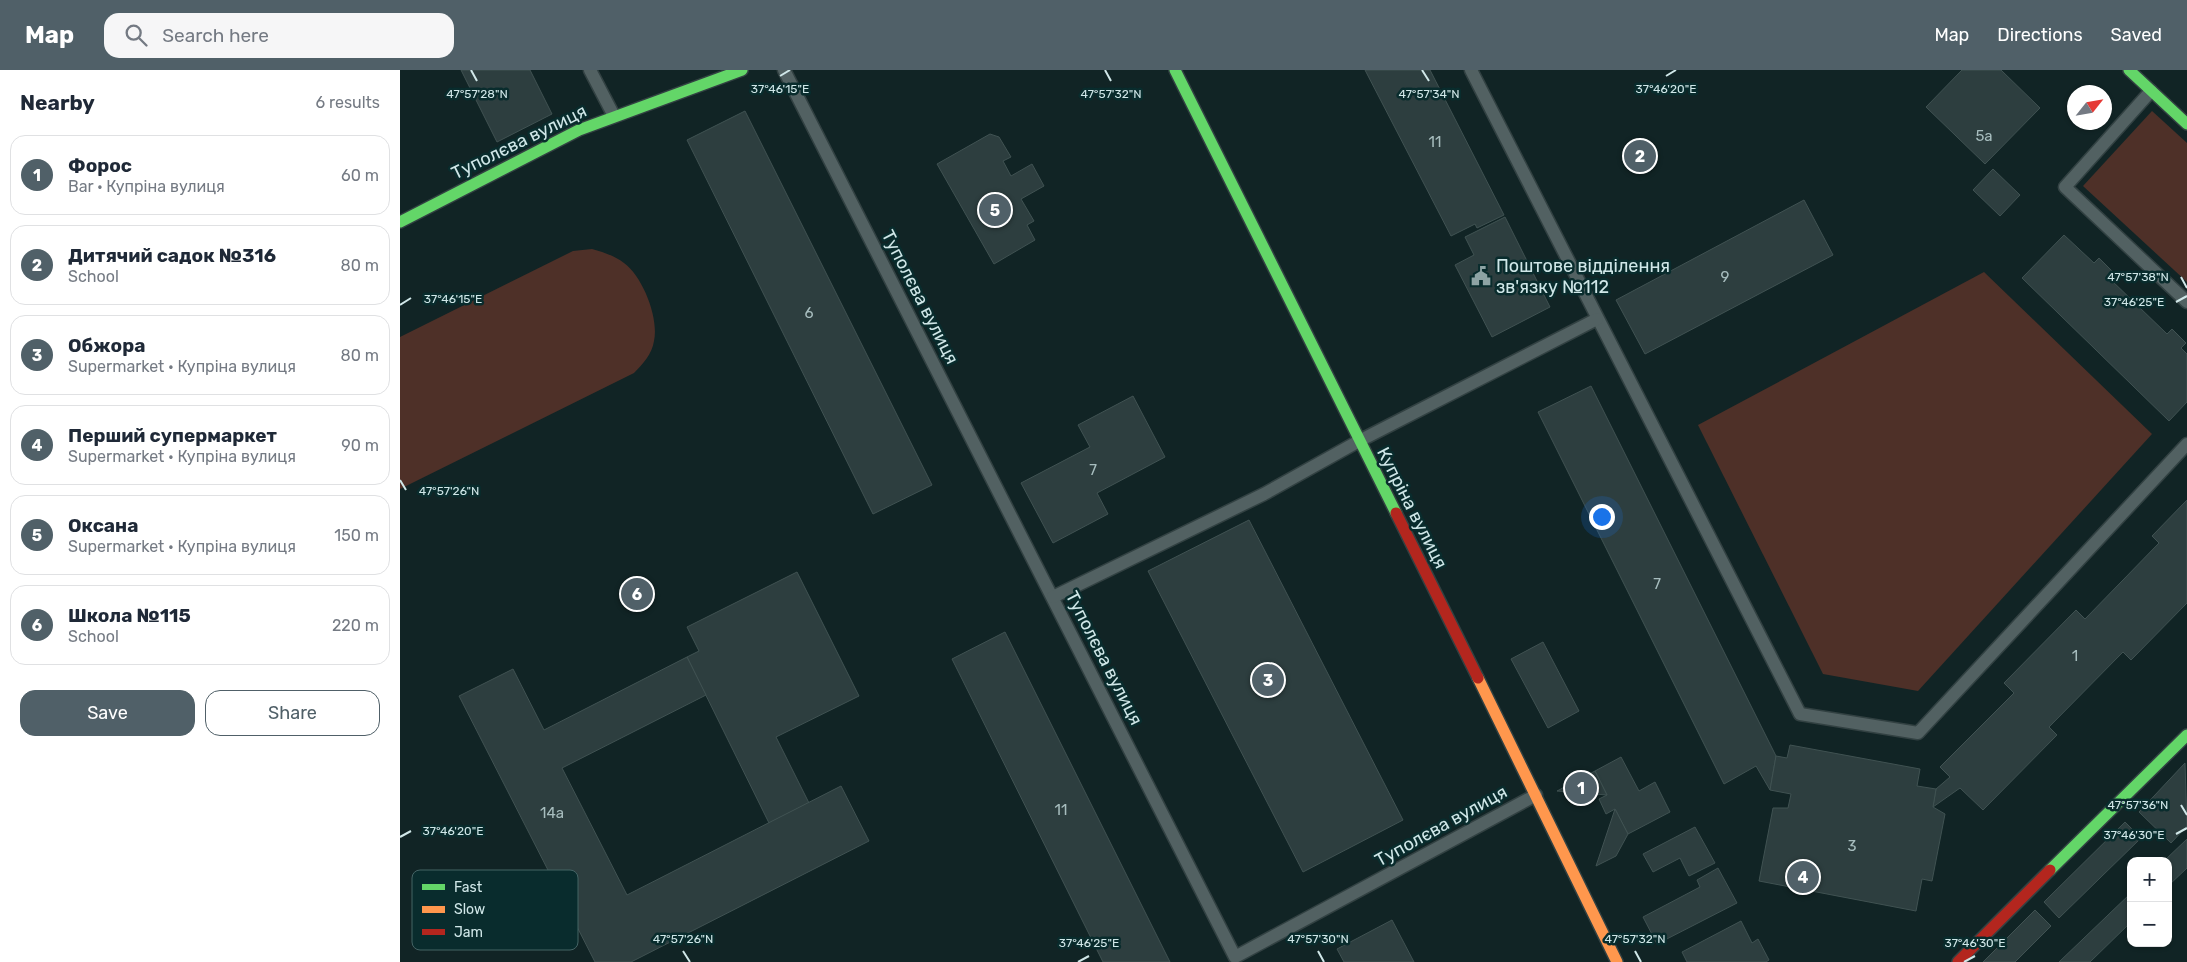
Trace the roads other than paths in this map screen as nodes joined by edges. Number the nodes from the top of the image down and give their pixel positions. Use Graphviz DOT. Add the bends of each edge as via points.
graph roads {
  1 [pos="590,70"];
  2 [pos="742,70"];
  3 [pos="784,70"];
  4 [pos="1175,70"];
  5 [pos="1471,70"];
  6 [pos="2128,70"];
  7 [pos="2151,91"];
  8 [pos="614,116"];
  9 [pos="2187,124"];
  10 [pos="400,222"];
  11 [pos="2187,302"];
  12 [pos="1598,319"];
  13 [pos="1359,441"];
  14 [pos="2187,444"];
  15 [pos="1053,597"];
  16 [pos="2187,735"];
  17 [pos="1536,794"];
  18 [pos="1236,960"];
  19 [pos="1617,962"];
  20 [pos="1958,962"];
  1 -- 8 [label="lane"];
  2 -- 8 [label="main road, Туполєва вулиця"];
  3 -- 15 [label="lane, Туполєва вулиця"];
  4 -- 13 [label="main road, Купріна вулиця"];
  5 -- 12 [label="lane"];
  6 -- 7 [label="main road"];
  7 -- 9 [label="main road"];
  7 -- 11 [label="lane" via="2065,187"];
  8 -- 10 [label="main road, Туполєва вулиця" via="579,130"];
  12 -- 13 [label="lane"];
  12 -- 14 [label="lane" via="1800,714 1918,734"];
  13 -- 15 [label="lane" via="1264,494"];
  13 -- 17 [label="main road, Купріна вулиця"];
  15 -- 18 [label="lane, Туполєва вулиця"];
  16 -- 20 [label="main road"];
  17 -- 18 [label="lane, Туполєва вулиця"];
  17 -- 19 [label="main road, Купріна вулиця"];
}
